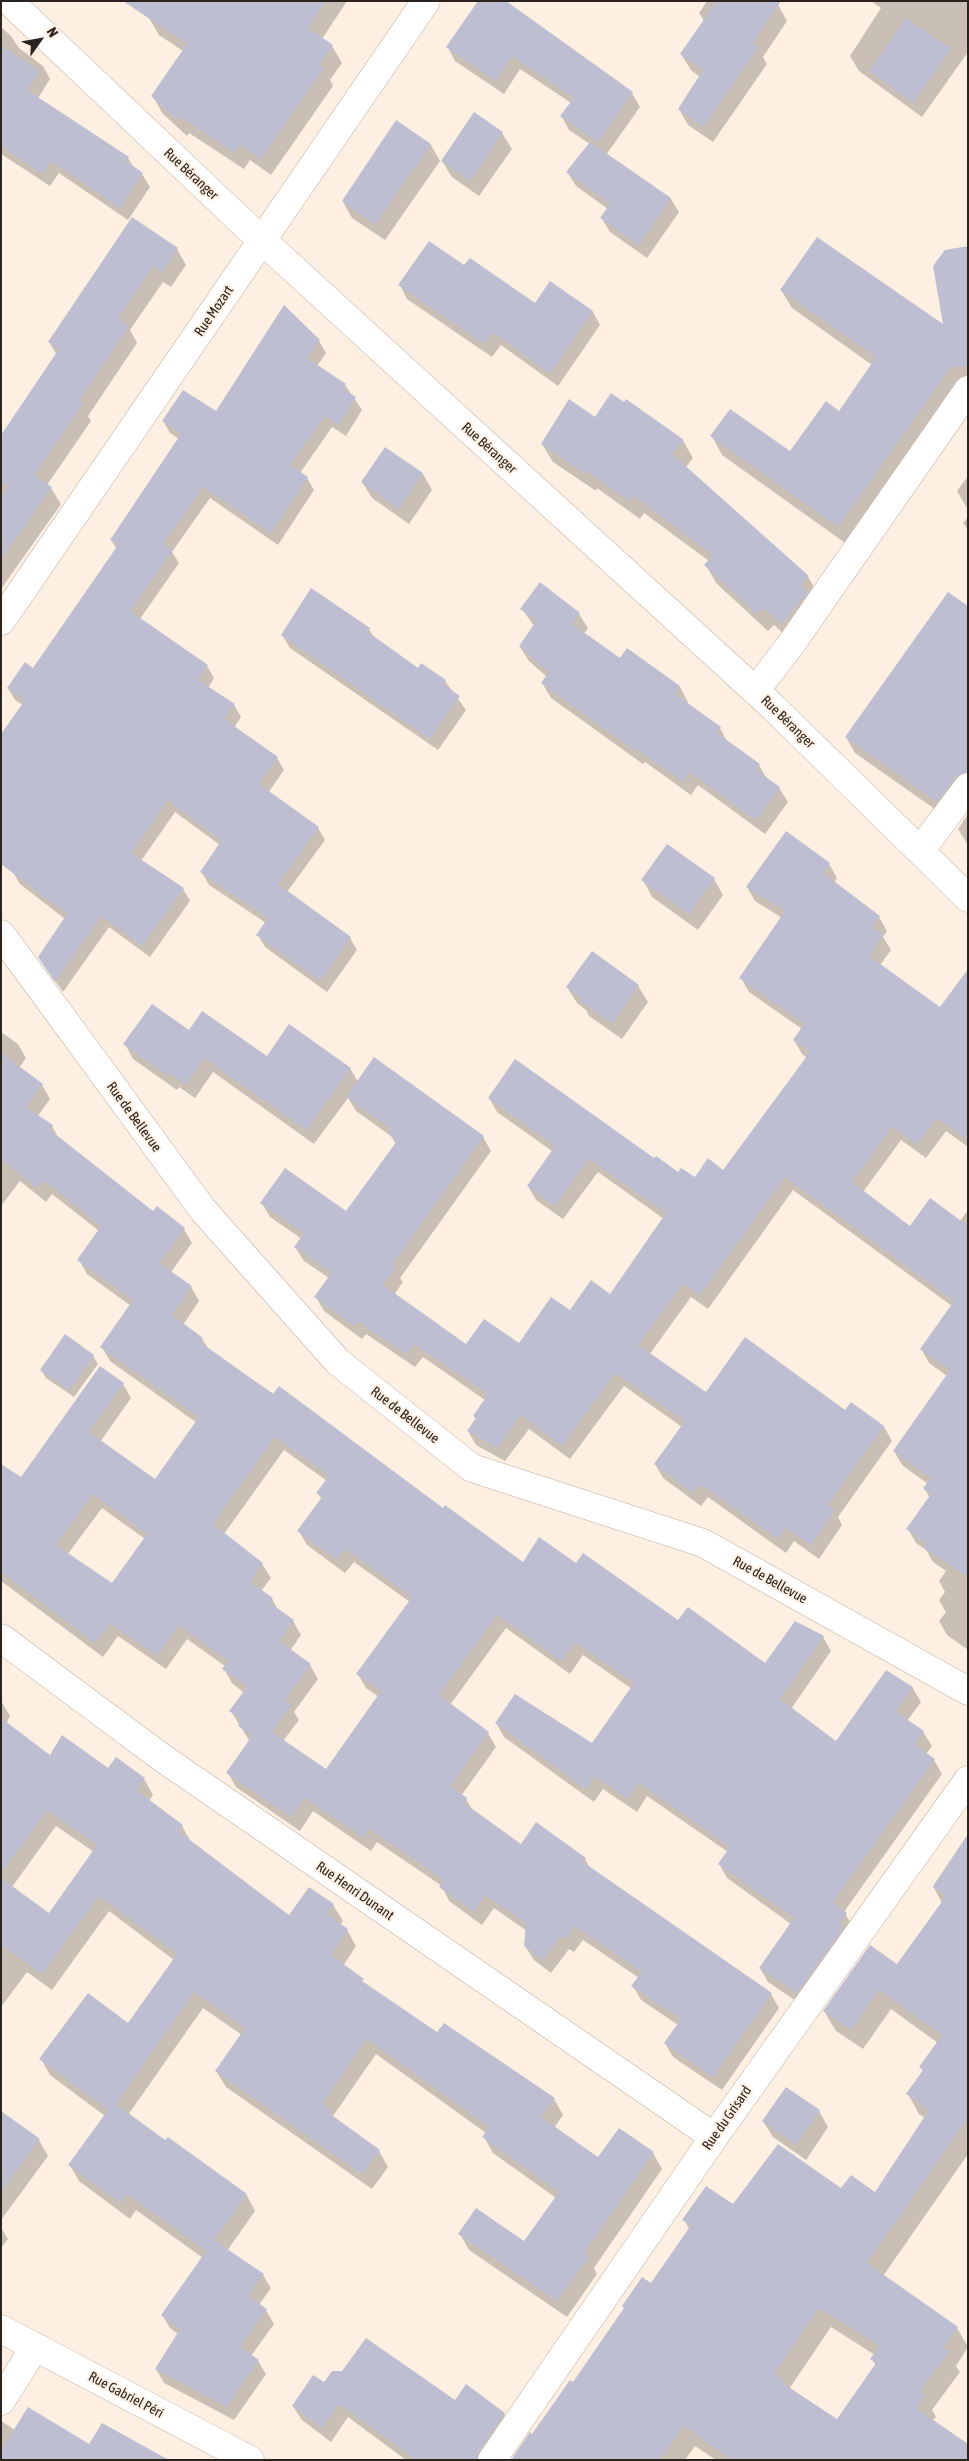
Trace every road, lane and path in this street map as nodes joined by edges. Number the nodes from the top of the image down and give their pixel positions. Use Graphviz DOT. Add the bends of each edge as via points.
graph roads {
  1 [pos="8,1"];
  2 [pos="426,1"];
  3 [pos="262,240"];
  4 [pos="968,390"];
  5 [pos="1,621"];
  6 [pos="755,691"];
  7 [pos="968,787"];
  8 [pos="920,852"];
  9 [pos="968,898"];
  10 [pos="1,934"];
  11 [pos="1,1638"];
  12 [pos="968,1691"];
  13 [pos="968,1780"];
  14 [pos="714,2137"];
  15 [pos="1,2329"];
  16 [pos="35,2347"];
  17 [pos="1,2401"];
  18 [pos="250,2460"];
  19 [pos="492,2460"];
  1 -- 3 [label="street, Rue Béranger"];
  2 -- 3 [label="street, Rue Mozart"];
  3 -- 5 [label="street, Rue Mozart"];
  3 -- 6 [label="street, Rue Béranger"];
  4 -- 6 [label="street"];
  6 -- 8 [label="street, Rue Béranger"];
  7 -- 8 [label="street"];
  8 -- 9 [label="street, Rue Béranger"];
  10 -- 12 [label="street, Rue de Bellevue" via="202,1210 338,1362 472,1468 703,1543"];
  11 -- 14 [label="street, Rue Henri Dunant" via="161,1756"];
  13 -- 14 [label="street, Rue du Grisard"];
  14 -- 19 [label="street, Rue du Grisard"];
  15 -- 16 [label="street, Rue Gabriel Péri"];
  16 -- 17 [label="street"];
  16 -- 18 [label="street, Rue Gabriel Péri"];
}
